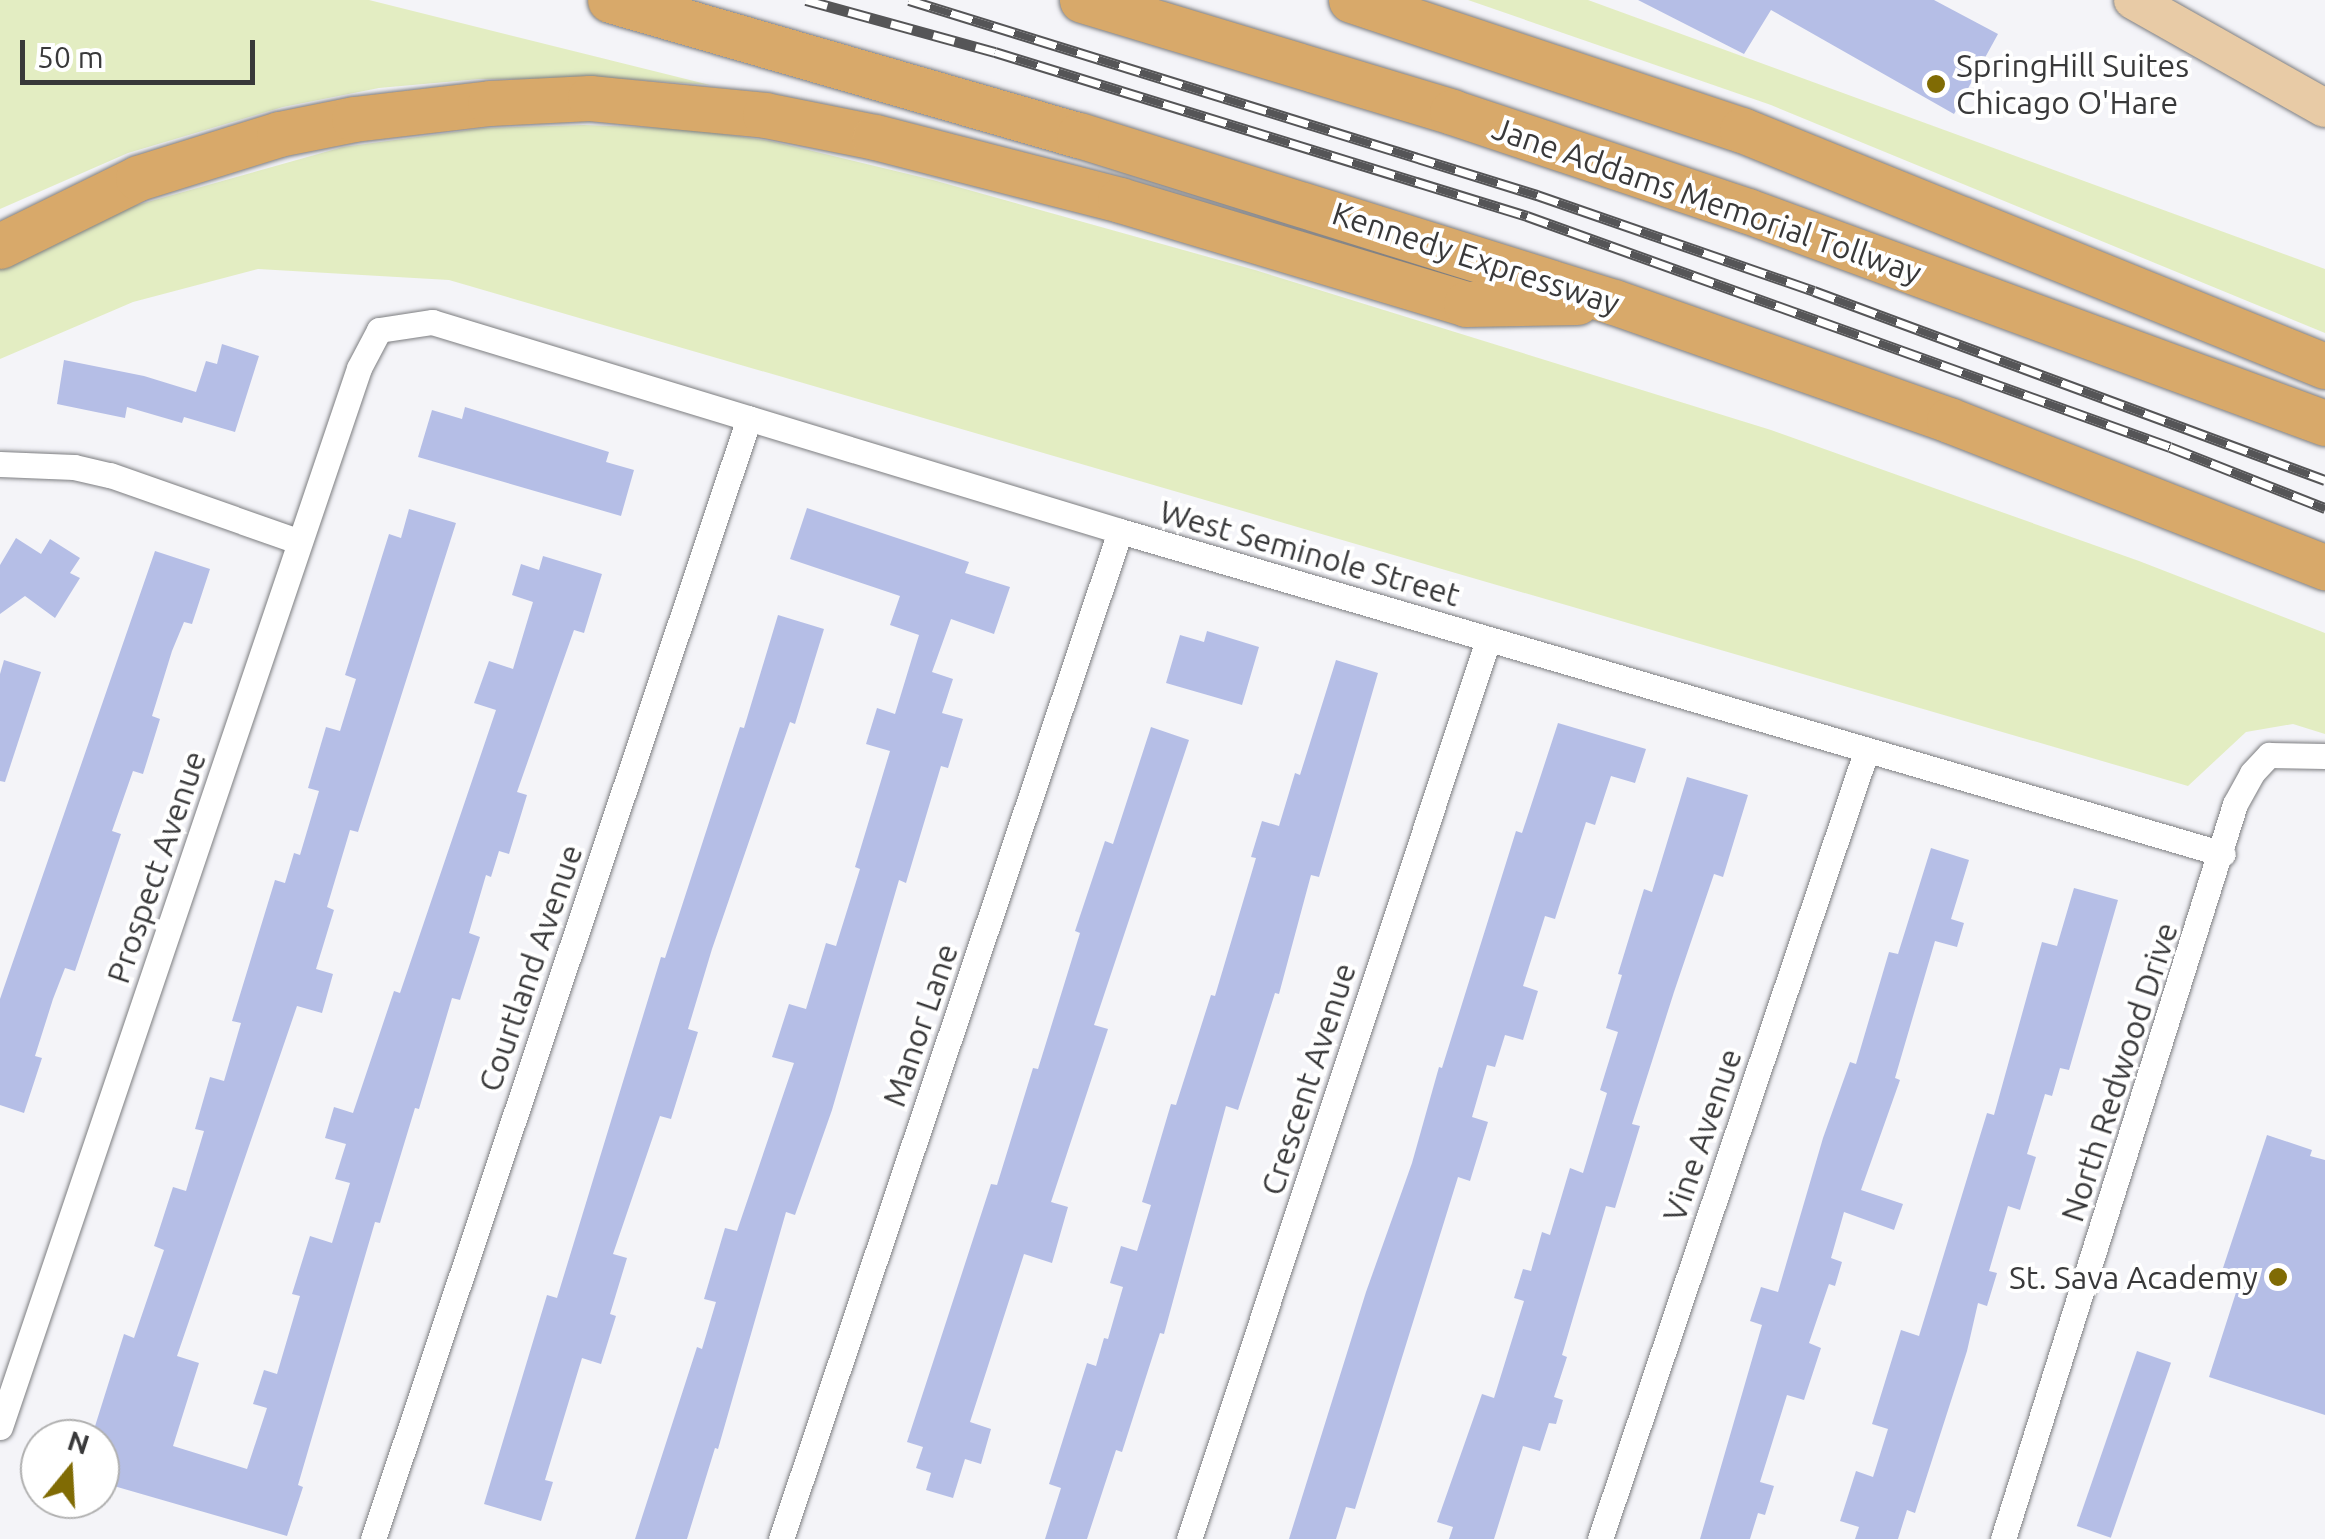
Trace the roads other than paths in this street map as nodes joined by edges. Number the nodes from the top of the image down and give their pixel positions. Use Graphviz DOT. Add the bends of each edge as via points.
graph roads {
  1 [pos="610,0"];
  2 [pos="1082,0"];
  3 [pos="1351,0"];
  4 [pos="2133,0"];
  5 [pos="2325,108"];
  6 [pos="0,246"];
  7 [pos="1614,302"];
  8 [pos="379,330"];
  9 [pos="2325,366"];
  10 [pos="749,418"];
  11 [pos="2325,423"];
  12 [pos="5,464"];
  13 [pos="1120,532"];
  14 [pos="300,542"];
  15 [pos="2325,567"];
  16 [pos="1488,640"];
  17 [pos="1866,752"];
  18 [pos="2325,756"];
  19 [pos="2223,854"];
  20 [pos="0,1427"];
  21 [pos="373,1539"];
  22 [pos="781,1539"];
  23 [pos="1189,1539"];
  24 [pos="1600,1539"];
  25 [pos="2003,1539"];
  1 -- 7 [label="highway, Kennedy Expressway" via="1079,134"];
  2 -- 11 [label="highway, Jane Addams Memorial Tollway" via="1748,211"];
  3 -- 9 [label="highway" via="1742,130"];
  4 -- 5 [label="main road"];
  6 -- 7 [label="highway" via="138,178 279,134 490,103 590,98 765,115 875,137 1120,200 1466,304"];
  7 -- 15 [label="highway, Kennedy Expressway" via="1948,420"];
  8 -- 10 [label="street, West Seminole Street" via="432,322"];
  8 -- 14 [label="street, Prospect Avenue" via="359,368"];
  10 -- 13 [label="street, West Seminole Street"];
  10 -- 21 [label="street, Courtland Avenue"];
  12 -- 14 [label="street" via="110,475"];
  13 -- 16 [label="street, West Seminole Street"];
  13 -- 22 [label="street, Manor Lane"];
  14 -- 20 [label="street, Prospect Avenue"];
  16 -- 17 [label="street, West Seminole Street"];
  16 -- 23 [label="street, Crescent Avenue"];
  17 -- 19 [label="street, West Seminole Street"];
  17 -- 24 [label="street, Vine Avenue"];
  18 -- 19 [label="street, North Redwood Drive" via="2269,754 2235,804"];
  19 -- 25 [label="street, North Redwood Drive"];
}
